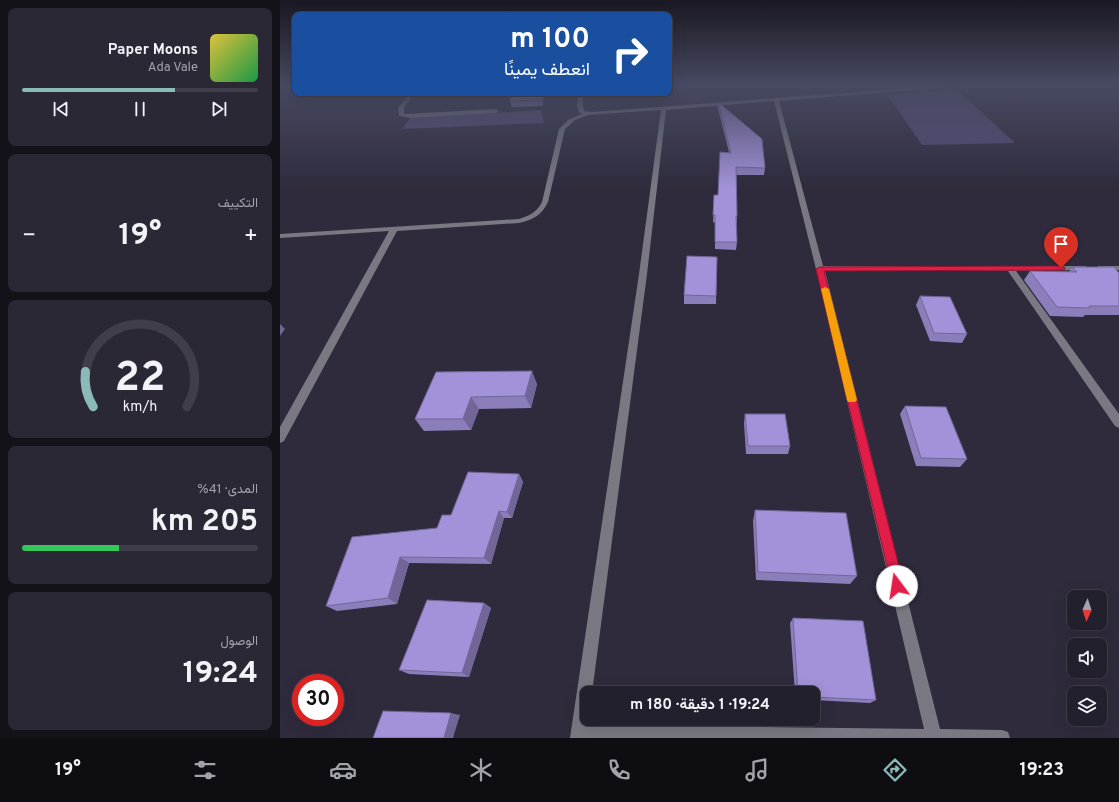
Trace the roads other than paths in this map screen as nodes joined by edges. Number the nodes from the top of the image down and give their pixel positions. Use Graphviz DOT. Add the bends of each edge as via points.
graph roads {
  1 [pos="571,119"];
  2 [pos="663,119"];
  3 [pos="781,119"];
  4 [pos="394,229"];
  5 [pos="280,236"];
  6 [pos="1119,268"];
  7 [pos="820,269"];
  8 [pos="1012,269"];
  9 [pos="1119,423"];
  10 [pos="280,438"];
  11 [pos="579,735"];
  12 [pos="934,737"];
  13 [pos="1002,738"];
  1 -- 4 [label="street" via="562,129 545,202 537,214 519,221"];
  2 -- 11 [label="street"];
  3 -- 7 [label="street"];
  4 -- 5 [label="street"];
  4 -- 10 [label="street"];
  6 -- 8 [label="street"];
  7 -- 8 [label="street"];
  7 -- 12 [label="street"];
  8 -- 9 [label="street"];
  11 -- 12 [label="street"];
  12 -- 13 [label="street"];
}
